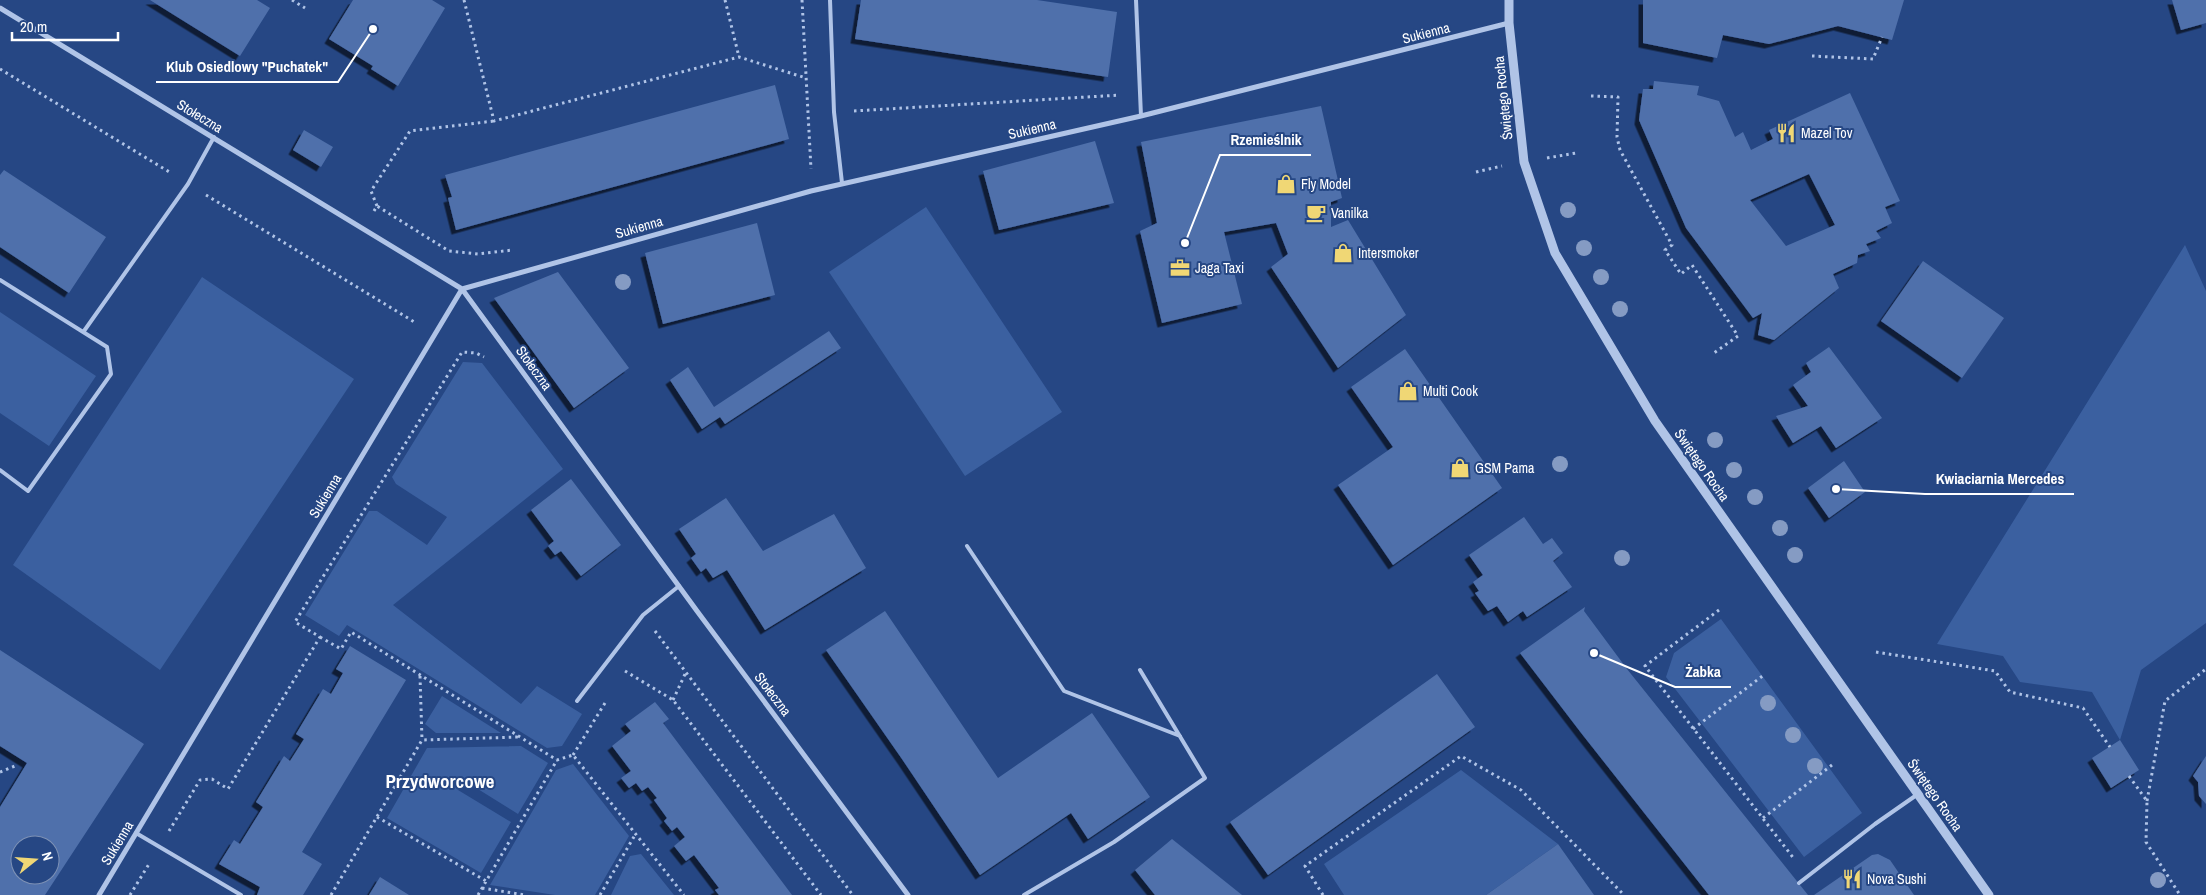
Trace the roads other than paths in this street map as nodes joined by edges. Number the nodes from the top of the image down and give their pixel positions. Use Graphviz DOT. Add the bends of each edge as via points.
graph roads {
  1 [pos="830,0"];
  2 [pos="1136,0"];
  3 [pos="1509,0"];
  4 [pos="0,8"];
  5 [pos="1509,24"];
  6 [pos="1141,116"];
  7 [pos="214,137"];
  8 [pos="842,183"];
  9 [pos="0,280"];
  10 [pos="462,289"];
  11 [pos="84,332"];
  12 [pos="0,470"];
  13 [pos="967,546"];
  14 [pos="679,586"];
  15 [pos="1140,670"];
  16 [pos="577,701"];
  17 [pos="1180,736"];
  18 [pos="1918,794"];
  19 [pos="136,834"];
  20 [pos="1799,883"];
  21 [pos="99,895"];
  22 [pos="240,895"];
  23 [pos="908,895"];
  24 [pos="1024,895"];
  25 [pos="1989,895"];
  1 -- 8 [label="lane" via="834,112"];
  2 -- 6 [label="lane"];
  3 -- 5 [label="street, Świętego Rocha"];
  4 -- 7 [label="street, Stołeczna"];
  5 -- 6 [label="street, Sukienna"];
  5 -- 18 [label="street, Świętego Rocha" via="1524,162 1554,253 1647,408"];
  6 -- 8 [label="street, Sukienna"];
  7 -- 10 [label="street, Stołeczna"];
  7 -- 11 [label="lane" via="188,184"];
  8 -- 10 [label="street, Sukienna"];
  9 -- 11 [label="lane"];
  10 -- 14 [label="street, Stołeczna"];
  10 -- 19 [label="street, Sukienna"];
  11 -- 12 [label="lane" via="107,347 111,374 28,491"];
  13 -- 17 [label="lane" via="1064,691"];
  14 -- 16 [label="lane" via="643,615"];
  14 -- 23 [label="street, Stołeczna"];
  15 -- 17 [label="lane"];
  17 -- 24 [label="lane" via="1205,778 1114,842"];
  18 -- 20 [label="lane"];
  18 -- 25 [label="street, Świętego Rocha"];
  19 -- 21 [label="street, Sukienna"];
  19 -- 22 [label="lane"];
}
